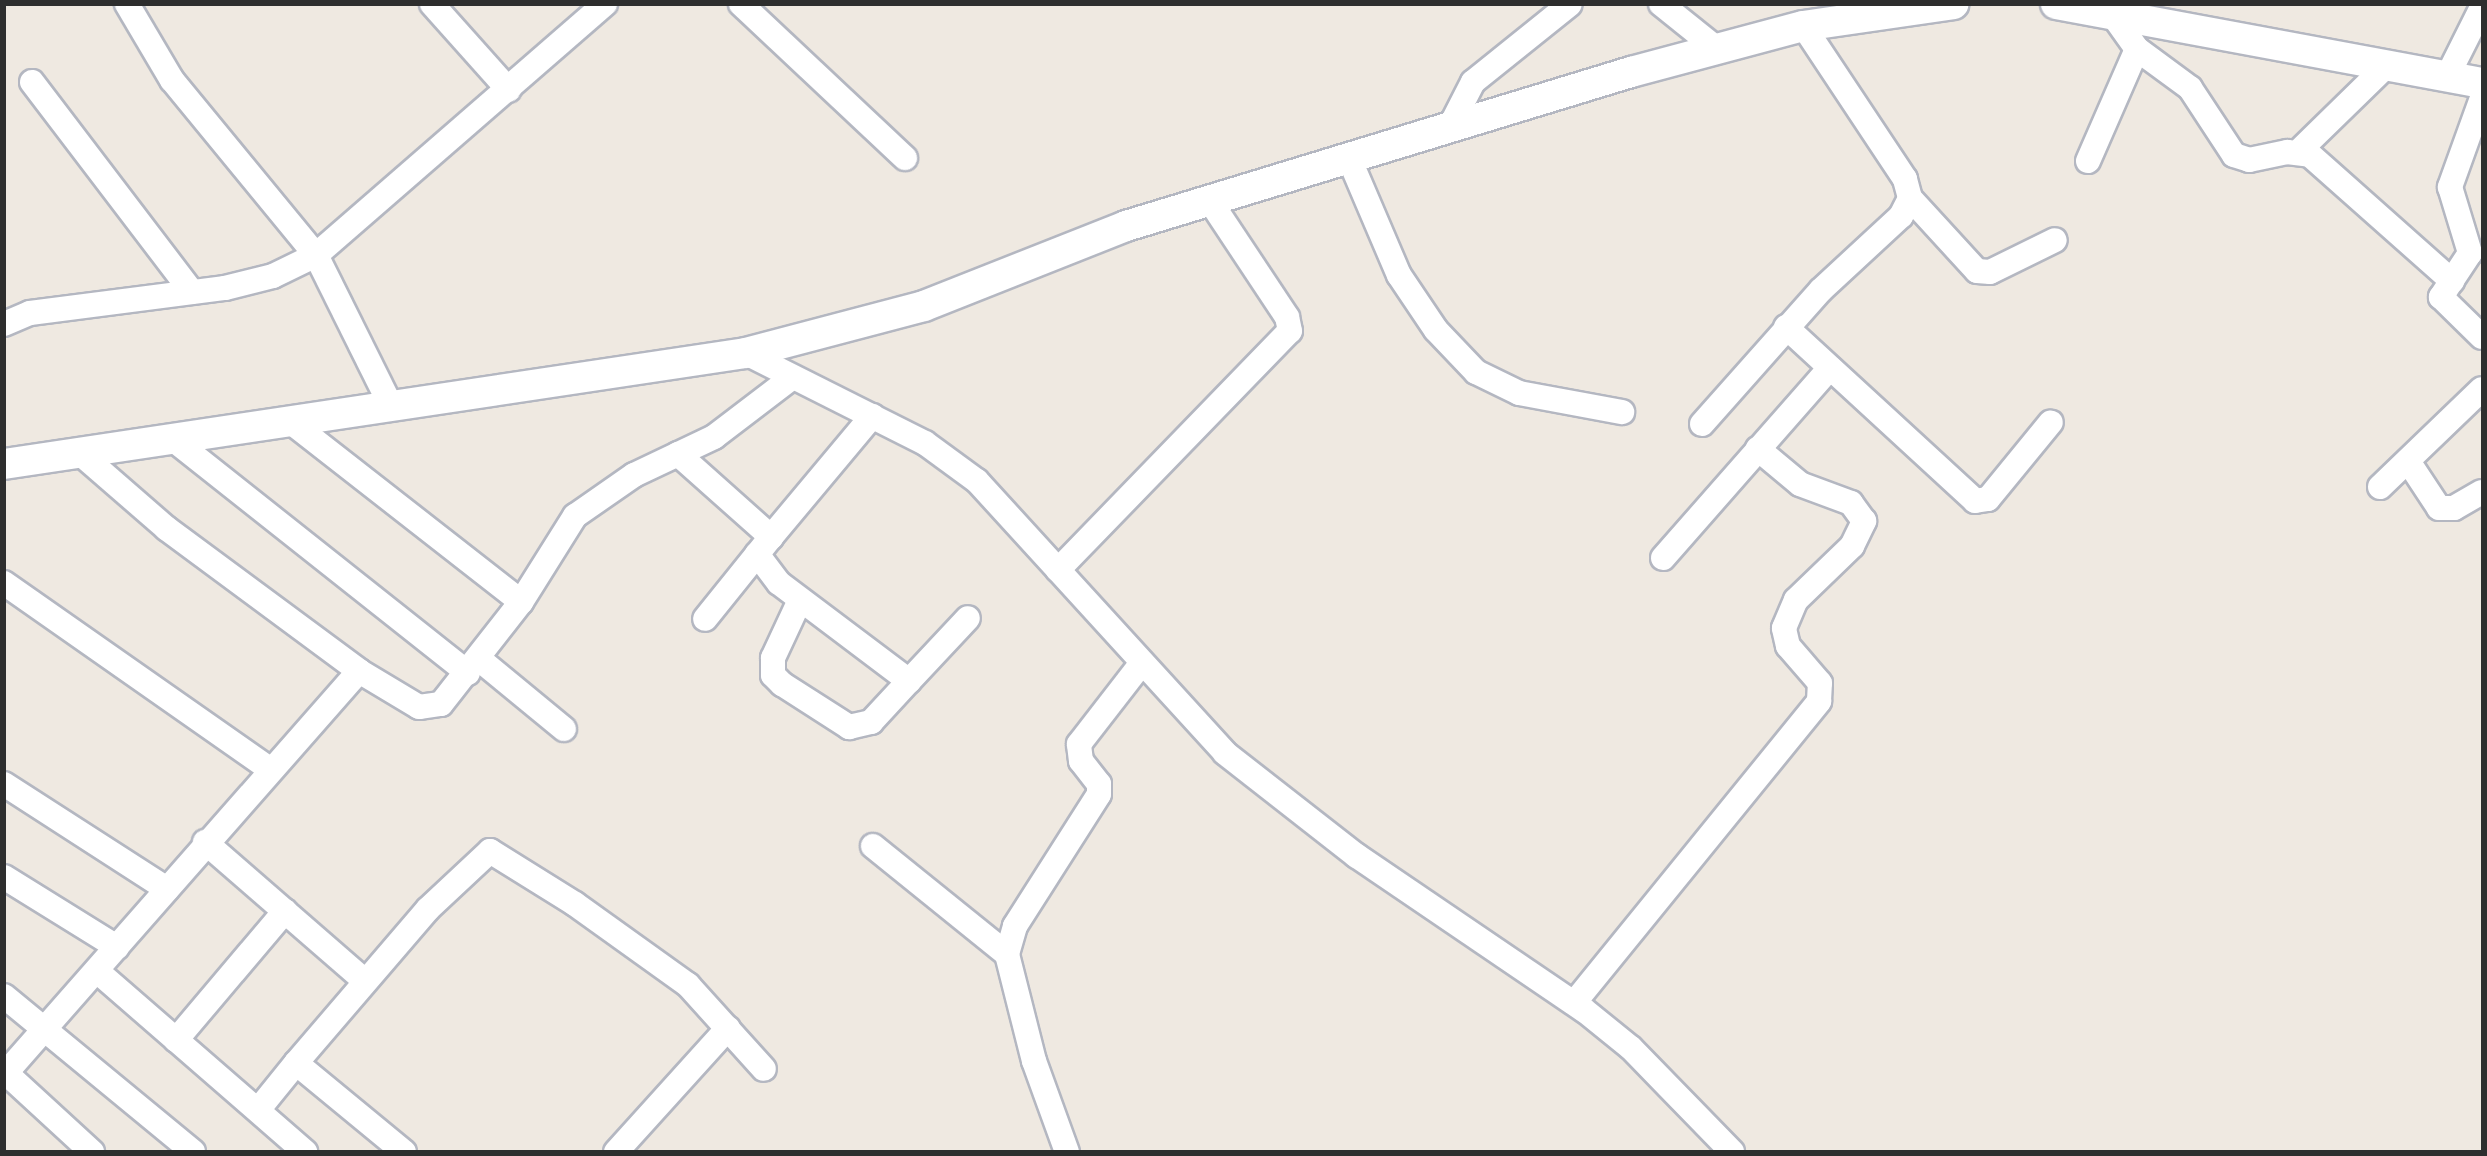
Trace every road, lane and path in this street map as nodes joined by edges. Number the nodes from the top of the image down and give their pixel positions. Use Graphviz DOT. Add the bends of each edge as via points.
graph roads {
  1 [pos="127,4"];
  2 [pos="432,4"];
  3 [pos="605,4"];
  4 [pos="741,4"];
  5 [pos="1570,4"];
  6 [pos="1661,4"];
  7 [pos="1953,4"];
  8 [pos="2084,7"];
  9 [pos="2482,7"];
  10 [pos="1881,9"];
  11 [pos="1804,27"];
  12 [pos="1716,48"];
  13 [pos="2137,49"];
  14 [pos="2386,66"];
  15 [pos="2447,77"];
  16 [pos="32,82"];
  17 [pos="2482,83"];
  18 [pos="509,90"];
  19 [pos="2482,98"];
  20 [pos="1452,125"];
  21 [pos="2298,152"];
  22 [pos="905,158"];
  23 [pos="1349,158"];
  24 [pos="2088,161"];
  25 [pos="1911,198"];
  26 [pos="1210,201"];
  27 [pos="2055,240"];
  28 [pos="316,255"];
  29 [pos="2452,281"];
  30 [pos="192,292"];
  31 [pos="4,324"];
  32 [pos="1786,327"];
  33 [pos="2482,337"];
  34 [pos="746,353"];
  35 [pos="1830,368"];
  36 [pos="790,379"];
  37 [pos="2482,389"];
  38 [pos="390,404"];
  39 [pos="1622,412"];
  40 [pos="872,416"];
  41 [pos="291,422"];
  42 [pos="2051,422"];
  43 [pos="1702,423"];
  44 [pos="174,440"];
  45 [pos="1758,449"];
  46 [pos="81,454"];
  47 [pos="678,454"];
  48 [pos="2408,460"];
  49 [pos="4,464"];
  50 [pos="2380,486"];
  51 [pos="2482,492"];
  52 [pos="764,545"];
  53 [pos="1663,558"];
  54 [pos="1058,570"];
  55 [pos="4,583"];
  56 [pos="800,600"];
  57 [pos="521,602"];
  58 [pos="705,618"];
  59 [pos="968,618"];
  60 [pos="1141,664"];
  61 [pos="473,666"];
  62 [pos="359,671"];
  63 [pos="909,681"];
  64 [pos="564,729"];
  65 [pos="271,770"];
  66 [pos="4,784"];
  67 [pos="206,842"];
  68 [pos="873,846"];
  69 [pos="4,877"];
  70 [pos="167,889"];
  71 [pos="285,911"];
  72 [pos="117,947"];
  73 [pos="1007,954"];
  74 [pos="97,970"];
  75 [pos="364,980"];
  76 [pos="4,996"];
  77 [pos="1574,1003"];
  78 [pos="45,1028"];
  79 [pos="728,1028"];
  80 [pos="176,1040"];
  81 [pos="296,1063"];
  82 [pos="764,1069"];
  83 [pos="5,1074"];
  84 [pos="258,1110"];
  85 [pos="92,1152"];
  86 [pos="193,1152"];
  87 [pos="305,1152"];
  88 [pos="404,1152"];
  89 [pos="616,1152"];
  90 [pos="1067,1152"];
  91 [pos="1732,1152"];
  1 -- 28 [label="street" via="172,80"];
  2 -- 18 [label="street"];
  3 -- 18 [label="street"];
  4 -- 22 [label="street"];
  5 -- 20 [label="street" via="1473,82"];
  6 -- 12 [label="street"];
  7 -- 10 [label="street"];
  8 -- 13 [label="street"];
  8 -- 14 [label="street"];
  9 -- 15 [label="street"];
  10 -- 11 [label="street"];
  11 -- 12 [label="street"];
  11 -- 25 [label="street" via="1905,179"];
  12 -- 20 [label="street"];
  13 -- 21 [label="street" via="2190,88 2234,155 2249,160"];
  13 -- 24 [label="street"];
  14 -- 15 [label="street"];
  14 -- 21 [label="street"];
  15 -- 17 [label="street"];
  16 -- 30 [label="street"];
  18 -- 28 [label="street"];
  19 -- 29 [label="street" via="2450,187 2470,253"];
  20 -- 23 [label="street"];
  21 -- 29 [label="street" via="2342,178"];
  23 -- 26 [label="street"];
  23 -- 39 [label="street" via="1399,274 1436,330 1476,372 1519,393"];
  25 -- 27 [label="street" via="1977,271 1990,272"];
  25 -- 32 [label="street" via="1901,216"];
  26 -- 34 [label="street" via="1126,226 924,306"];
  26 -- 54 [label="street" via="1287,317 1290,331"];
  28 -- 30 [label="street" via="273,276"];
  28 -- 38 [label="street"];
  29 -- 33 [label="street" via="2441,299"];
  30 -- 31 [label="street" via="30,313"];
  32 -- 35 [label="street"];
  32 -- 43 [label="street"];
  34 -- 36 [label="street"];
  34 -- 38 [label="street"];
  35 -- 42 [label="street" via="1975,501 1988,499"];
  35 -- 45 [label="street"];
  36 -- 40 [label="street"];
  36 -- 47 [label="street" via="755,410"];
  37 -- 48 [label="street"];
  38 -- 41 [label="street"];
  40 -- 52 [label="street"];
  40 -- 54 [label="street" via="925,443 977,481"];
  41 -- 44 [label="street"];
  41 -- 57 [label="street"];
  44 -- 46 [label="street"];
  44 -- 61 [label="street"];
  45 -- 53 [label="street"];
  45 -- 77 [label="street" via="1792,479 1851,502 1864,521 1852,546 1796,600 1784,628 1788,646 1820,683 1819,701"];
  46 -- 49 [label="street"];
  46 -- 62 [label="street" via="166,528"];
  47 -- 52 [label="street"];
  47 -- 57 [label="street" via="634,475 575,516"];
  48 -- 50 [label="street"];
  48 -- 51 [label="street" via="2439,508 2454,508"];
  52 -- 56 [label="street"];
  52 -- 58 [label="street"];
  54 -- 60 [label="street"];
  55 -- 65 [label="street"];
  56 -- 63 [label="street"];
  56 -- 63 [label="street" via="773,658 773,675 783,684 849,727 871,722"];
  57 -- 61 [label="street"];
  59 -- 63 [label="street"];
  60 -- 73 [label="street" via="1079,744 1081,761 1099,784 1099,794 1015,926"];
  60 -- 77 [label="street" via="1225,753 1357,856"];
  61 -- 62 [label="street" via="441,704 429,708"];
  61 -- 64 [label="street"];
  62 -- 65 [label="street"];
  65 -- 67 [label="street"];
  66 -- 70 [label="street"];
  67 -- 70 [label="street"];
  67 -- 71 [label="street"];
  68 -- 73 [label="street"];
  69 -- 72 [label="street"];
  70 -- 72 [label="street"];
  71 -- 75 [label="street"];
  71 -- 80 [label="street"];
  72 -- 74 [label="street"];
  73 -- 90 [label="street" via="1034,1061"];
  74 -- 78 [label="street"];
  74 -- 80 [label="street"];
  75 -- 79 [label="street" via="490,851 648,954 688,985"];
  75 -- 81 [label="street"];
  76 -- 78 [label="street"];
  77 -- 91 [label="street" via="1631,1048"];
  78 -- 83 [label="street"];
  78 -- 86 [label="street"];
  79 -- 82 [label="street"];
  79 -- 89 [label="street"];
  80 -- 84 [label="street"];
  81 -- 84 [label="street"];
  81 -- 88 [label="street"];
  83 -- 85 [label="street"];
  84 -- 87 [label="street"];
}
